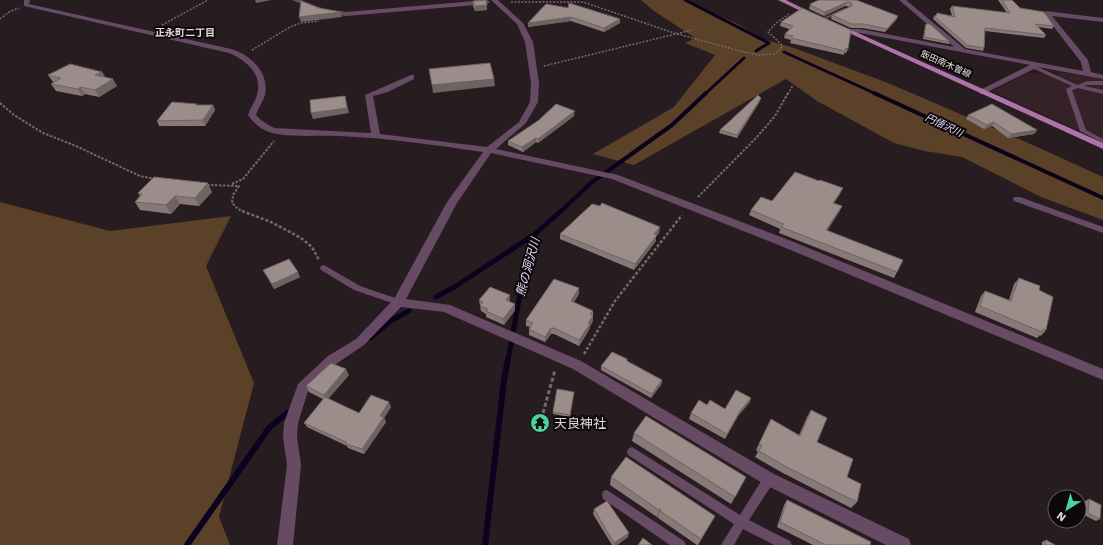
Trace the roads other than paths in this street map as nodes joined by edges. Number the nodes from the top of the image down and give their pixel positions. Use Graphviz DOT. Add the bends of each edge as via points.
graph roads {
  1 [pos="295,0"];
  2 [pos="781,0"];
  3 [pos="902,0"];
  4 [pos="494,1"];
  5 [pos="27,3"];
  6 [pos="848,8"];
  7 [pos="822,19"];
  8 [pos="1103,20"];
  9 [pos="848,31"];
  10 [pos="963,50"];
  11 [pos="1034,66"];
  12 [pos="1088,75"];
  13 [pos="411,77"];
  14 [pos="1103,77"];
  15 [pos="1103,83"];
  16 [pos="1076,86"];
  17 [pos="983,92"];
  18 [pos="1103,93"];
  19 [pos="376,136"];
  20 [pos="1103,141"];
  21 [pos="1103,146"];
  22 [pos="489,150"];
  23 [pos="1017,199"];
  24 [pos="1103,230"];
  25 [pos="324,268"];
  26 [pos="398,302"];
  27 [pos="1103,375"];
  28 [pos="632,452"];
  29 [pos="769,479"];
  30 [pos="607,495"];
  31 [pos="741,522"];
  32 [pos="285,545"];
  33 [pos="680,545"];
  34 [pos="727,545"];
  35 [pos="786,545"];
  36 [pos="903,545"];
  1 -- 4 [label="street" via="324,11 346,14"];
  2 -- 7 [label="main road, 飯田南木曽線"];
  3 -- 10 [label="street"];
  4 -- 22 [label="street" via="520,23 529,42 535,83 534,102 522,122"];
  5 -- 19 [label="street" via="243,56 255,67 263,83 261,96 252,115 271,130"];
  6 -- 7 [label="lane"];
  7 -- 9 [label="main road, 飯田南木曽線"];
  8 -- 12 [label="street" via="1046,13 1085,62"];
  9 -- 10 [label="street"];
  9 -- 17 [label="main road, 飯田南木曽線"];
  10 -- 11 [label="street"];
  11 -- 12 [label="street"];
  11 -- 16 [label="lane"];
  11 -- 17 [label="street"];
  12 -- 14 [label="street"];
  13 -- 19 [label="street" via="369,95"];
  15 -- 16 [label="lane"];
  16 -- 18 [label="lane"];
  16 -- 20 [label="lane" via="1069,89 1083,131"];
  17 -- 21 [label="main road, 飯田南木曽線"];
  19 -- 22 [label="street"];
  22 -- 26 [label="street" via="452,202"];
  22 -- 27 [label="street" via="615,177 785,243"];
  23 -- 24 [label="lane"];
  25 -- 26 [label="lane" via="357,288"];
  26 -- 29 [label="street" via="446,308 577,365"];
  26 -- 32 [label="street" via="360,342 332,360 303,388 290,423 294,465"];
  28 -- 31 [label="lane"];
  29 -- 31 [label="lane"];
  29 -- 36 [label="street"];
  30 -- 33 [label="lane"];
  31 -- 34 [label="lane"];
  31 -- 35 [label="lane"];
}
